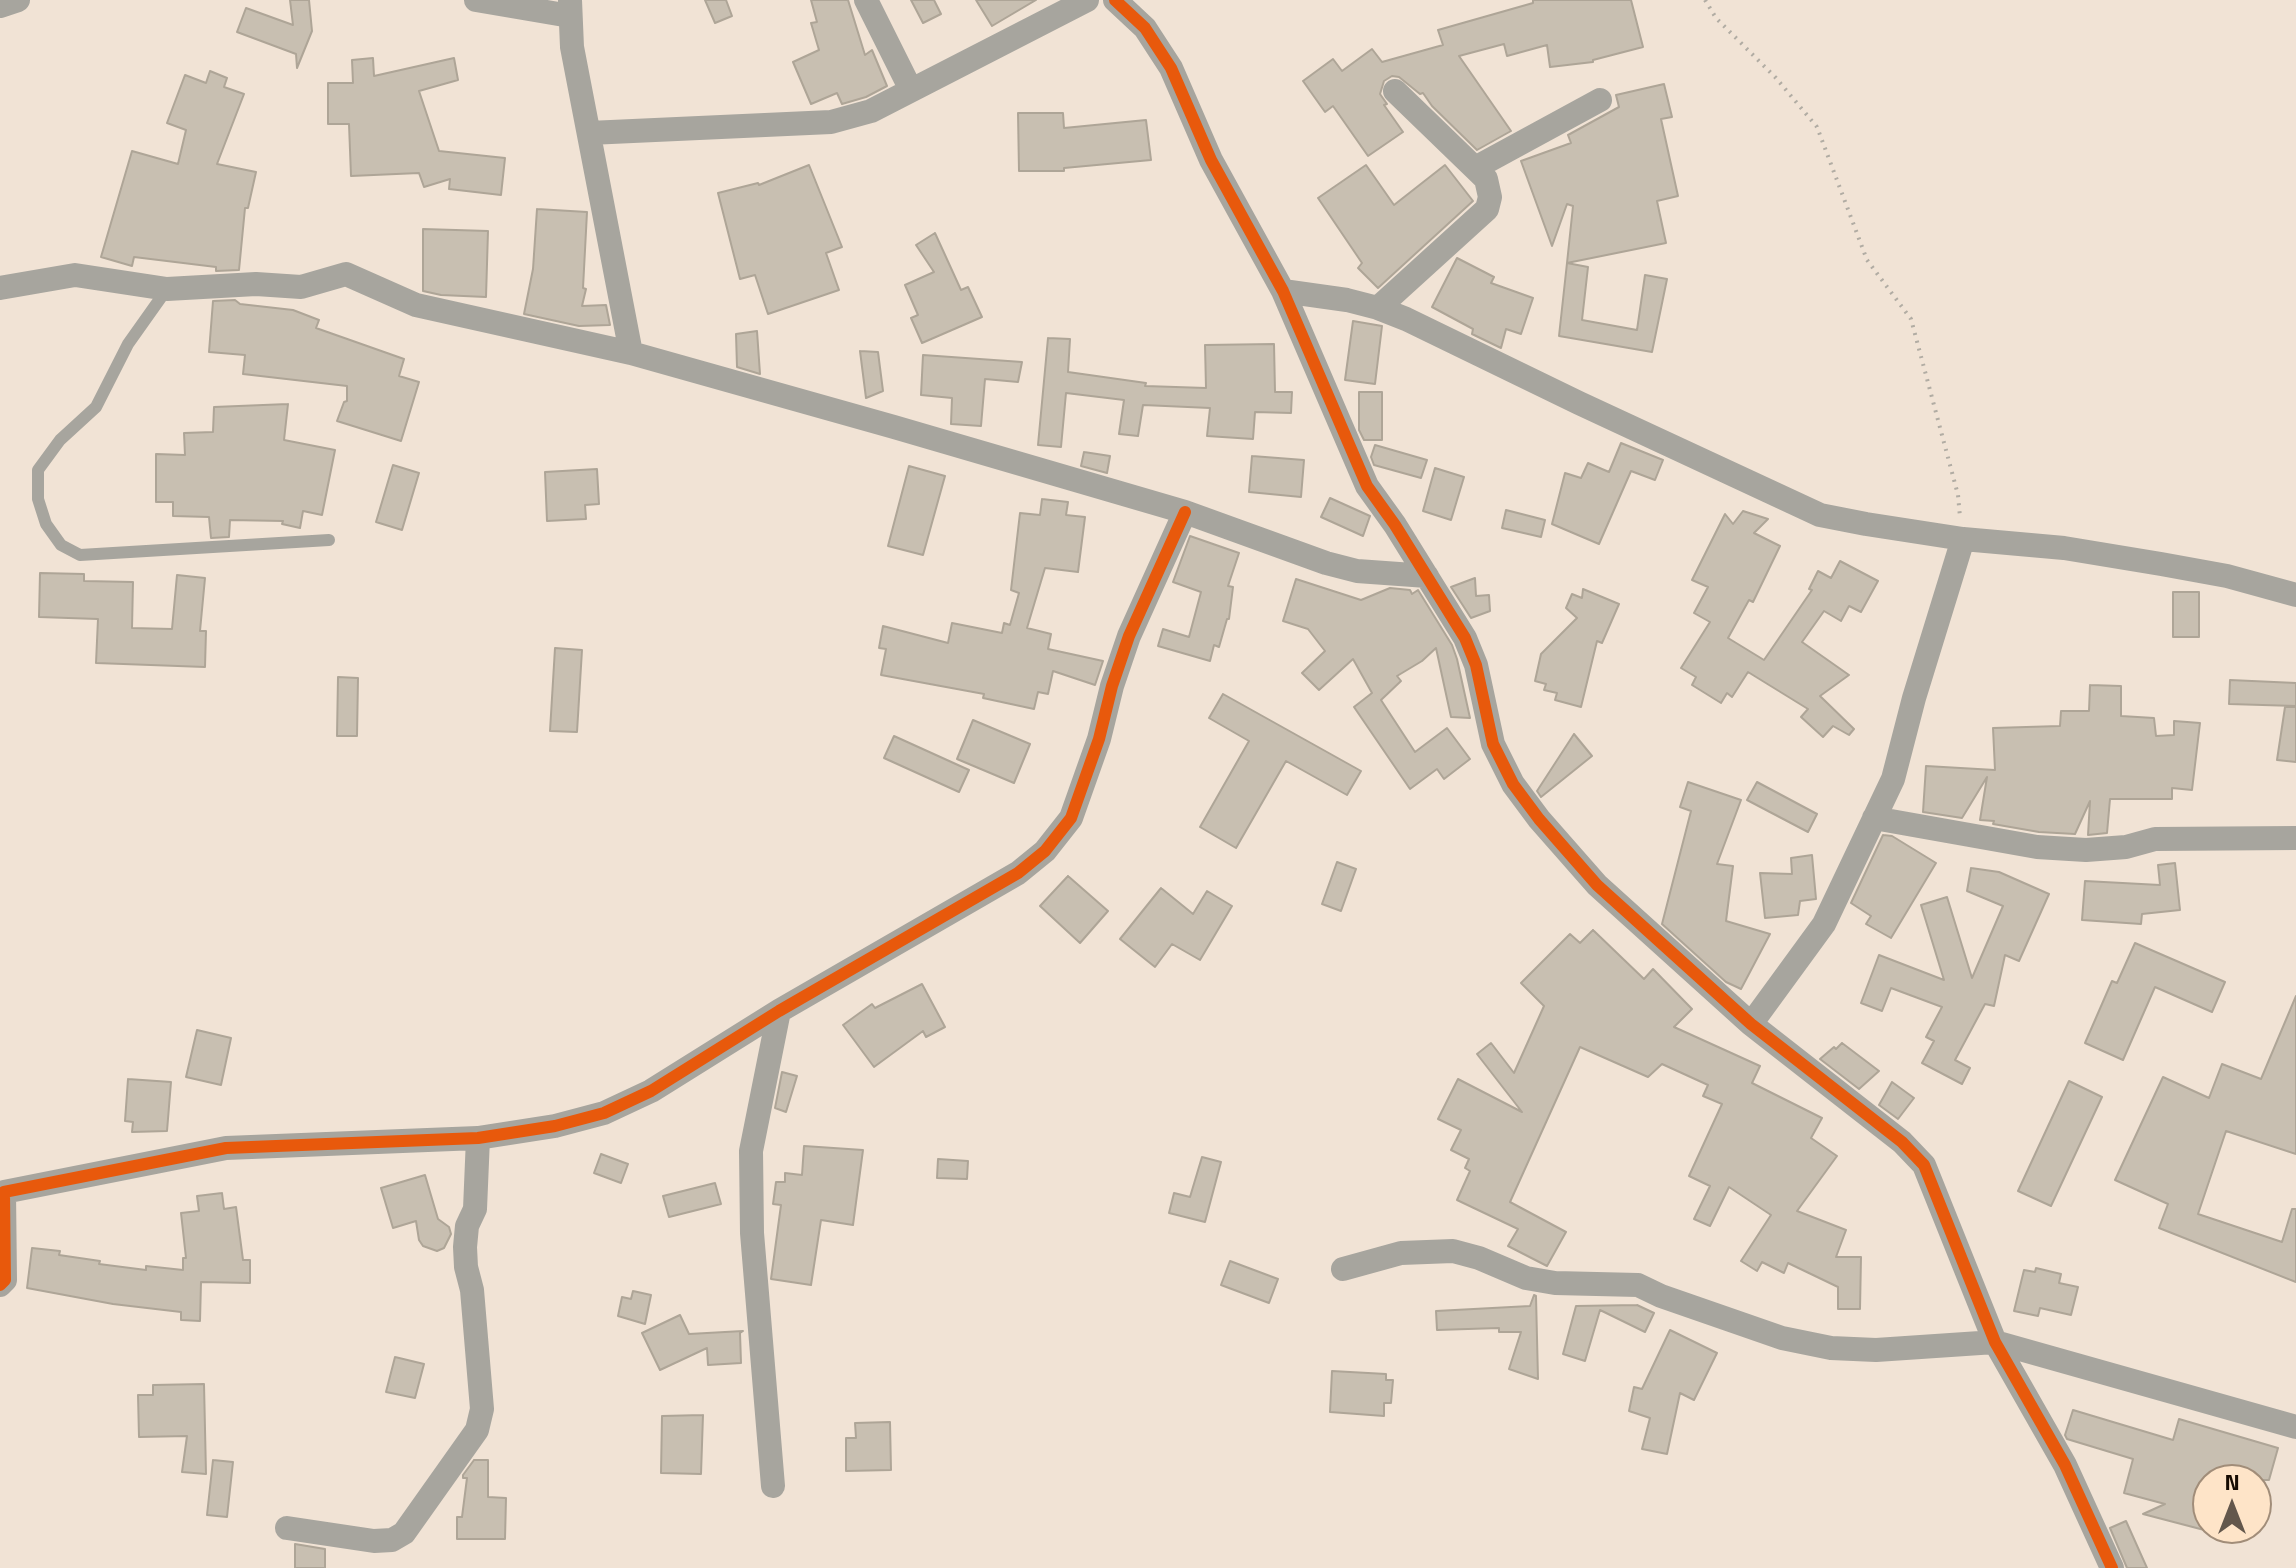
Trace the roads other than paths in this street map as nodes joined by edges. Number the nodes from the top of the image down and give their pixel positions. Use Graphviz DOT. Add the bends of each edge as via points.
graph roads {
  1 [pos="18,0"];
  2 [pos="476,0"];
  3 [pos="866,0"];
  4 [pos="1087,0"];
  5 [pos="1115,0"];
  6 [pos="0,6"];
  7 [pos="570,8"];
  8 [pos="911,90"];
  9 [pos="1395,91"];
  10 [pos="1600,100"];
  11 [pos="589,133"];
  12 [pos="1475,168"];
  13 [pos="0,288"];
  14 [pos="167,289"];
  15 [pos="1283,291"];
  16 [pos="1378,308"];
  17 [pos="631,353"];
  18 [pos="1185,512"];
  19 [pos="1963,539"];
  20 [pos="329,540"];
  21 [pos="1427,576"];
  22 [pos="2296,595"];
  23 [pos="1874,818"];
  24 [pos="2296,838"];
  25 [pos="779,1011"];
  26 [pos="1751,1024"];
  27 [pos="478,1138"];
  28 [pos="1343,1269"];
  29 [pos="0,1285"];
  30 [pos="1995,1342"];
  31 [pos="2296,1427"];
  32 [pos="773,1486"];
  33 [pos="287,1528"];
  34 [pos="2112,1568"];
  1 -- 6 [label="street"];
  2 -- 7 [label="street"];
  3 -- 8 [label="street"];
  4 -- 8 [label="street"];
  5 -- 15 [label="street" via="1145,28 1171,68 1211,160"];
  7 -- 11 [label="street"];
  8 -- 11 [label="street" via="871,111 831,122"];
  9 -- 12 [label="street"];
  10 -- 12 [label="street"];
  11 -- 17 [label="street"];
  12 -- 16 [label="street" via="1486,179 1487,209"];
  13 -- 14 [label="street" via="75,275"];
  14 -- 17 [label="street" via="301,287 346,274 416,305"];
  14 -- 20 [label="lane" via="128,344 96,407 60,440 38,470 38,499 46,524 61,545 80,555"];
  15 -- 16 [label="street"];
  15 -- 21 [label="street" via="1367,486"];
  16 -- 19 [label="street" via="1820,515"];
  17 -- 18 [label="street"];
  18 -- 21 [label="street" via="1326,563"];
  18 -- 25 [label="street" via="1129,636 1081,795 1071,818 1045,851 1018,873"];
  19 -- 22 [label="street" via="2147,561"];
  19 -- 23 [label="street" via="1893,779"];
  21 -- 26 [label="street" via="1465,638 1493,744 1513,784 1597,885"];
  23 -- 24 [label="street" via="2037,847 2086,850 2155,839"];
  23 -- 26 [label="street" via="1824,924"];
  25 -- 27 [label="street" via="651,1091 604,1113"];
  25 -- 32 [label="street" via="751,1151 752,1233"];
  26 -- 30 [label="street" via="1924,1165"];
  27 -- 29 [label="street" via="226,1148 4,1192 5,1280"];
  27 -- 33 [label="street" via="475,1209 465,1247 482,1409 477,1430 404,1533 392,1540"];
  28 -- 30 [label="street" via="1401,1253 1453,1251 1526,1278 1638,1285 1782,1338 1831,1348"];
  30 -- 31 [label="street"];
  30 -- 34 [label="street" via="2065,1465"];
}
